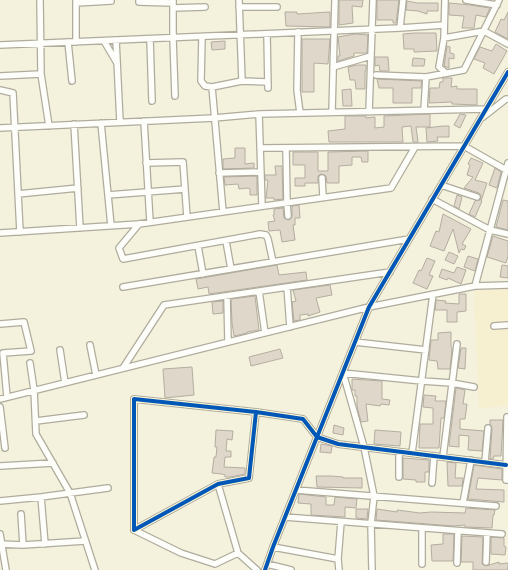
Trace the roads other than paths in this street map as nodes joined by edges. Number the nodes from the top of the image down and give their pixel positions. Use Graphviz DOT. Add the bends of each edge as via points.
graph roads {
  1 [pos="40,0"];
  2 [pos="139,0"];
  3 [pos="239,0"];
  4 [pos="335,0"];
  5 [pos="373,0"];
  6 [pos="403,0"];
  7 [pos="445,0"];
  8 [pos="466,0"];
  9 [pos="110,1"];
  10 [pos="76,2"];
  11 [pos="498,2"];
  12 [pos="173,3"];
  13 [pos="205,6"];
  14 [pos="239,7"];
  15 [pos="277,7"];
  16 [pos="444,25"];
  17 [pos="400,28"];
  18 [pos="372,29"];
  19 [pos="333,31"];
  20 [pos="484,31"];
  21 [pos="298,32"];
  22 [pos="267,34"];
  23 [pos="240,35"];
  24 [pos="202,37"];
  25 [pos="173,38"];
  26 [pos="444,38"];
  27 [pos="150,39"];
  28 [pos="116,40"];
  29 [pos="104,41"];
  30 [pos="68,42"];
  31 [pos="76,42"];
  32 [pos="40,44"];
  33 [pos="508,44"];
  34 [pos="0,45"];
  35 [pos="371,56"];
  36 [pos="117,63"];
  37 [pos="333,67"];
  38 [pos="508,72"];
  39 [pos="42,74"];
  40 [pos="443,74"];
  41 [pos="376,75"];
  42 [pos="0,76"];
  43 [pos="426,77"];
  44 [pos="72,80"];
  45 [pos="242,81"];
  46 [pos="212,87"];
  47 [pos="0,90"];
  48 [pos="175,96"];
  49 [pos="508,99"];
  50 [pos="152,101"];
  51 [pos="486,109"];
  52 [pos="424,110"];
  53 [pos="332,112"];
  54 [pos="370,112"];
  55 [pos="300,113"];
  56 [pos="259,114"];
  57 [pos="214,118"];
  58 [pos="480,118"];
  59 [pos="144,121"];
  60 [pos="120,122"];
  61 [pos="101,123"];
  62 [pos="74,124"];
  63 [pos="49,126"];
  64 [pos="15,127"];
  65 [pos="0,128"];
  66 [pos="464,146"];
  67 [pos="415,147"];
  68 [pos="260,148"];
  69 [pos="286,148"];
  70 [pos="146,163"];
  71 [pos="508,163"];
  72 [pos="507,171"];
  73 [pos="261,172"];
  74 [pos="219,173"];
  75 [pos="322,178"];
  76 [pos="441,185"];
  77 [pos="78,188"];
  78 [pos="185,189"];
  79 [pos="148,192"];
  80 [pos="18,194"];
  81 [pos="108,195"];
  82 [pos="323,197"];
  83 [pos="477,197"];
  84 [pos="432,199"];
  85 [pos="287,203"];
  86 [pos="262,206"];
  87 [pos="223,212"];
  88 [pos="185,215"];
  89 [pos="288,216"];
  90 [pos="150,222"];
  91 [pos="139,224"];
  92 [pos="111,226"];
  93 [pos="80,228"];
  94 [pos="490,230"];
  95 [pos="20,232"];
  96 [pos="0,233"];
  97 [pos="508,234"];
  98 [pos="409,238"];
  99 [pos="226,241"];
  100 [pos="198,246"];
  101 [pos="273,262"];
  102 [pos="231,269"];
  103 [pos="390,272"];
  104 [pos="203,274"];
  105 [pos="508,285"];
  106 [pos="475,286"];
  107 [pos="123,287"];
  108 [pos="287,287"];
  109 [pos="259,291"];
  110 [pos="433,294"];
  111 [pos="226,296"];
  112 [pos="369,307"];
  113 [pos="0,324"];
  114 [pos="508,325"];
  115 [pos="290,326"];
  116 [pos="494,326"];
  117 [pos="265,332"];
  118 [pos="228,342"];
  119 [pos="355,342"];
  120 [pos="458,344"];
  121 [pos="90,345"];
  122 [pos="60,350"];
  123 [pos="426,350"];
  124 [pos="30,364"];
  125 [pos="123,368"];
  126 [pos="343,373"];
  127 [pos="96,375"];
  128 [pos="422,381"];
  129 [pos="65,383"];
  130 [pos="452,383"];
  131 [pos="474,387"];
  132 [pos="34,390"];
  133 [pos="8,397"];
  134 [pos="0,399"];
  135 [pos="0,407"];
  136 [pos="256,412"];
  137 [pos="84,415"];
  138 [pos="507,417"];
  139 [pos="36,421"];
  140 [pos="1,423"];
  141 [pos="488,428"];
  142 [pos="317,437"];
  143 [pos="5,448"];
  144 [pos="364,448"];
  145 [pos="399,452"];
  146 [pos="412,453"];
  147 [pos="434,456"];
  148 [pos="443,457"];
  149 [pos="471,460"];
  150 [pos="485,462"];
  151 [pos="53,464"];
  152 [pos="506,465"];
  153 [pos="0,466"];
  154 [pos="399,477"];
  155 [pos="508,480"];
  156 [pos="432,483"];
  157 [pos="218,484"];
  158 [pos="108,488"];
  159 [pos="296,490"];
  160 [pos="70,493"];
  161 [pos="374,496"];
  162 [pos="41,497"];
  163 [pos="0,501"];
  164 [pos="463,503"];
  165 [pos="496,506"];
  166 [pos="21,514"];
  167 [pos="285,517"];
  168 [pos="341,522"];
  169 [pos="371,524"];
  170 [pos="422,528"];
  171 [pos="134,530"];
  172 [pos="458,531"];
  173 [pos="487,533"];
  174 [pos="0,534"];
  175 [pos="502,534"];
  176 [pos="85,541"];
  177 [pos="1,544"];
  178 [pos="45,544"];
  179 [pos="23,545"];
  180 [pos="273,547"];
  181 [pos="238,553"];
  182 [pos="338,560"];
  183 [pos="486,562"];
  184 [pos="457,563"];
  185 [pos="422,564"];
  186 [pos="266,567"];
  187 [pos="6,570"];
  188 [pos="95,570"];
  189 [pos="257,570"];
  190 [pos="291,570"];
  191 [pos="339,570"];
  192 [pos="372,570"];
  1 -- 32 [label="street"];
  2 -- 12 [label="street"];
  3 -- 14 [label="street"];
  4 -- 19 [label="street"];
  5 -- 18 [label="street"];
  6 -- 17 [label="street"];
  7 -- 16 [label="street"];
  8 -- 11 [label="street"];
  9 -- 10 [label="street"];
  10 -- 31 [label="street"];
  11 -- 20 [label="street"];
  12 -- 13 [label="street"];
  12 -- 25 [label="street"];
  14 -- 15 [label="street"];
  14 -- 23 [label="street"];
  16 -- 17 [label="street"];
  16 -- 26 [label="street"];
  17 -- 18 [label="street"];
  18 -- 19 [label="street"];
  18 -- 35 [label="street"];
  19 -- 21 [label="street"];
  19 -- 37 [label="street"];
  20 -- 26 [label="street"];
  20 -- 33 [label="street"];
  20 -- 40 [label="street" via="464,70"];
  21 -- 22 [label="street"];
  21 -- 55 [label="street"];
  22 -- 23 [label="street"];
  22 -- 45 [label="street" via="268,85"];
  23 -- 24 [label="street"];
  23 -- 45 [label="street"];
  24 -- 25 [label="street"];
  24 -- 46 [label="street" via="201,81 205,86"];
  25 -- 27 [label="street"];
  25 -- 48 [label="street"];
  26 -- 40 [label="street" via="440,67"];
  27 -- 28 [label="street"];
  27 -- 50 [label="street"];
  28 -- 29 [label="street"];
  28 -- 36 [label="street"];
  29 -- 31 [label="street"];
  29 -- 36 [label="street"];
  30 -- 31 [label="street"];
  30 -- 32 [label="street"];
  30 -- 44 [label="street"];
  32 -- 34 [label="street"];
  32 -- 39 [label="street"];
  35 -- 37 [label="street"];
  35 -- 54 [label="street"];
  36 -- 60 [label="street"];
  37 -- 53 [label="street"];
  38 -- 51 [label="street"];
  39 -- 42 [label="street"];
  39 -- 63 [label="street"];
  40 -- 43 [label="street"];
  41 -- 43 [label="street"];
  43 -- 52 [label="street"];
  45 -- 46 [label="street"];
  46 -- 57 [label="street"];
  47 -- 64 [label="street" via="13,94"];
  49 -- 58 [label="street"];
  51 -- 52 [label="street"];
  51 -- 58 [label="street"];
  52 -- 54 [label="street"];
  53 -- 54 [label="street"];
  53 -- 55 [label="street"];
  55 -- 56 [label="street"];
  56 -- 57 [label="street"];
  56 -- 68 [label="street"];
  57 -- 59 [label="street"];
  57 -- 74 [label="street"];
  58 -- 66 [label="street"];
  59 -- 60 [label="street"];
  59 -- 70 [label="street"];
  60 -- 61 [label="street"];
  61 -- 62 [label="street"];
  61 -- 81 [label="street"];
  62 -- 63 [label="street"];
  62 -- 77 [label="street"];
  63 -- 64 [label="street"];
  64 -- 65 [label="street"];
  64 -- 80 [label="street"];
  66 -- 67 [label="street"];
  66 -- 72 [label="street"];
  66 -- 76 [label="street"];
  67 -- 69 [label="street"];
  67 -- 82 [label="street" via="391,188"];
  68 -- 69 [label="street"];
  68 -- 73 [label="street"];
  69 -- 85 [label="street"];
  70 -- 78 [label="street" via="183,162"];
  70 -- 79 [label="street"];
  71 -- 72 [label="street"];
  72 -- 94 [label="street"];
  73 -- 74 [label="street"];
  73 -- 86 [label="street"];
  74 -- 87 [label="street"];
  75 -- 82 [label="street"];
  76 -- 83 [label="street"];
  76 -- 84 [label="street"];
  77 -- 80 [label="street"];
  77 -- 93 [label="street"];
  78 -- 79 [label="street"];
  78 -- 88 [label="street"];
  79 -- 81 [label="street"];
  79 -- 90 [label="street"];
  80 -- 95 [label="street"];
  81 -- 92 [label="street"];
  82 -- 85 [label="street"];
  84 -- 94 [label="street"];
  84 -- 98 [label="street"];
  85 -- 86 [label="street"];
  85 -- 89 [label="street"];
  86 -- 87 [label="street"];
  87 -- 88 [label="street"];
  88 -- 90 [label="street"];
  90 -- 91 [label="street"];
  91 -- 92 [label="street"];
  91 -- 100 [label="street" via="119,248 123,259"];
  92 -- 93 [label="street"];
  93 -- 95 [label="street"];
  94 -- 97 [label="street"];
  94 -- 106 [label="street"];
  95 -- 96 [label="street"];
  98 -- 101 [label="street"];
  98 -- 103 [label="street"];
  99 -- 100 [label="street"];
  99 -- 101 [label="street" via="266,235"];
  99 -- 102 [label="street"];
  100 -- 104 [label="street"];
  101 -- 102 [label="street"];
  102 -- 104 [label="street"];
  103 -- 108 [label="street"];
  103 -- 112 [label="street"];
  104 -- 107 [label="street"];
  105 -- 106 [label="street"];
  106 -- 110 [label="street"];
  108 -- 109 [label="street"];
  108 -- 115 [label="street"];
  109 -- 111 [label="street"];
  109 -- 117 [label="street"];
  110 -- 112 [label="street"];
  110 -- 123 [label="street"];
  111 -- 118 [label="street"];
  111 -- 125 [label="street" via="164,305"];
  112 -- 115 [label="street"];
  112 -- 119 [label="street"];
  113 -- 133 [label="street" via="24,322 30,351 3,353"];
  114 -- 116 [label="street"];
  115 -- 117 [label="street"];
  117 -- 118 [label="street"];
  118 -- 125 [label="street"];
  119 -- 123 [label="street"];
  119 -- 126 [label="street"];
  120 -- 130 [label="street"];
  121 -- 127 [label="street"];
  122 -- 129 [label="street"];
  123 -- 128 [label="street"];
  124 -- 132 [label="street"];
  125 -- 127 [label="street"];
  126 -- 128 [label="street"];
  126 -- 142 [label="street"];
  126 -- 144 [label="street"];
  127 -- 129 [label="street"];
  128 -- 130 [label="street"];
  128 -- 146 [label="street"];
  129 -- 132 [label="street"];
  130 -- 131 [label="street"];
  130 -- 148 [label="street"];
  132 -- 133 [label="street"];
  132 -- 139 [label="street"];
  133 -- 134 [label="street"];
  135 -- 140 [label="street"];
  136 -- 142 [label="street" via="303,419"];
  136 -- 157 [label="street" via="249,478"];
  136 -- 171 [label="street" via="134,399"];
  137 -- 139 [label="street"];
  138 -- 152 [label="street"];
  139 -- 151 [label="street" via="36,434"];
  140 -- 143 [label="street"];
  141 -- 150 [label="street"];
  142 -- 144 [label="street" via="338,444"];
  142 -- 159 [label="street"];
  144 -- 145 [label="street"];
  144 -- 161 [label="street"];
  145 -- 146 [label="street"];
  145 -- 154 [label="street"];
  146 -- 147 [label="street"];
  147 -- 148 [label="street"];
  147 -- 156 [label="street"];
  148 -- 149 [label="street"];
  149 -- 150 [label="street"];
  149 -- 164 [label="street"];
  150 -- 152 [label="street"];
  151 -- 153 [label="street"];
  151 -- 160 [label="street"];
  152 -- 155 [label="street"];
  157 -- 171 [label="street"];
  157 -- 181 [label="street"];
  158 -- 160 [label="street"];
  159 -- 161 [label="street"];
  159 -- 167 [label="street"];
  160 -- 162 [label="street"];
  160 -- 176 [label="street"];
  161 -- 164 [label="street"];
  161 -- 169 [label="street"];
  162 -- 163 [label="street"];
  162 -- 178 [label="street"];
  164 -- 165 [label="street"];
  166 -- 179 [label="street"];
  167 -- 168 [label="street"];
  167 -- 180 [label="street"];
  168 -- 169 [label="street"];
  168 -- 182 [label="street"];
  169 -- 170 [label="street"];
  169 -- 192 [label="street"];
  170 -- 172 [label="street"];
  170 -- 185 [label="street"];
  171 -- 181 [label="street" via="181,553 215,564"];
  172 -- 173 [label="street"];
  172 -- 184 [label="street"];
  173 -- 175 [label="street"];
  173 -- 183 [label="street"];
  174 -- 177 [label="street"];
  176 -- 178 [label="street"];
  176 -- 188 [label="street"];
  177 -- 179 [label="street"];
  177 -- 187 [label="street"];
  178 -- 179 [label="street"];
  180 -- 182 [label="street"];
  180 -- 186 [label="street"];
  181 -- 189 [label="street"];
  182 -- 191 [label="street"];
  186 -- 190 [label="street"];
}
